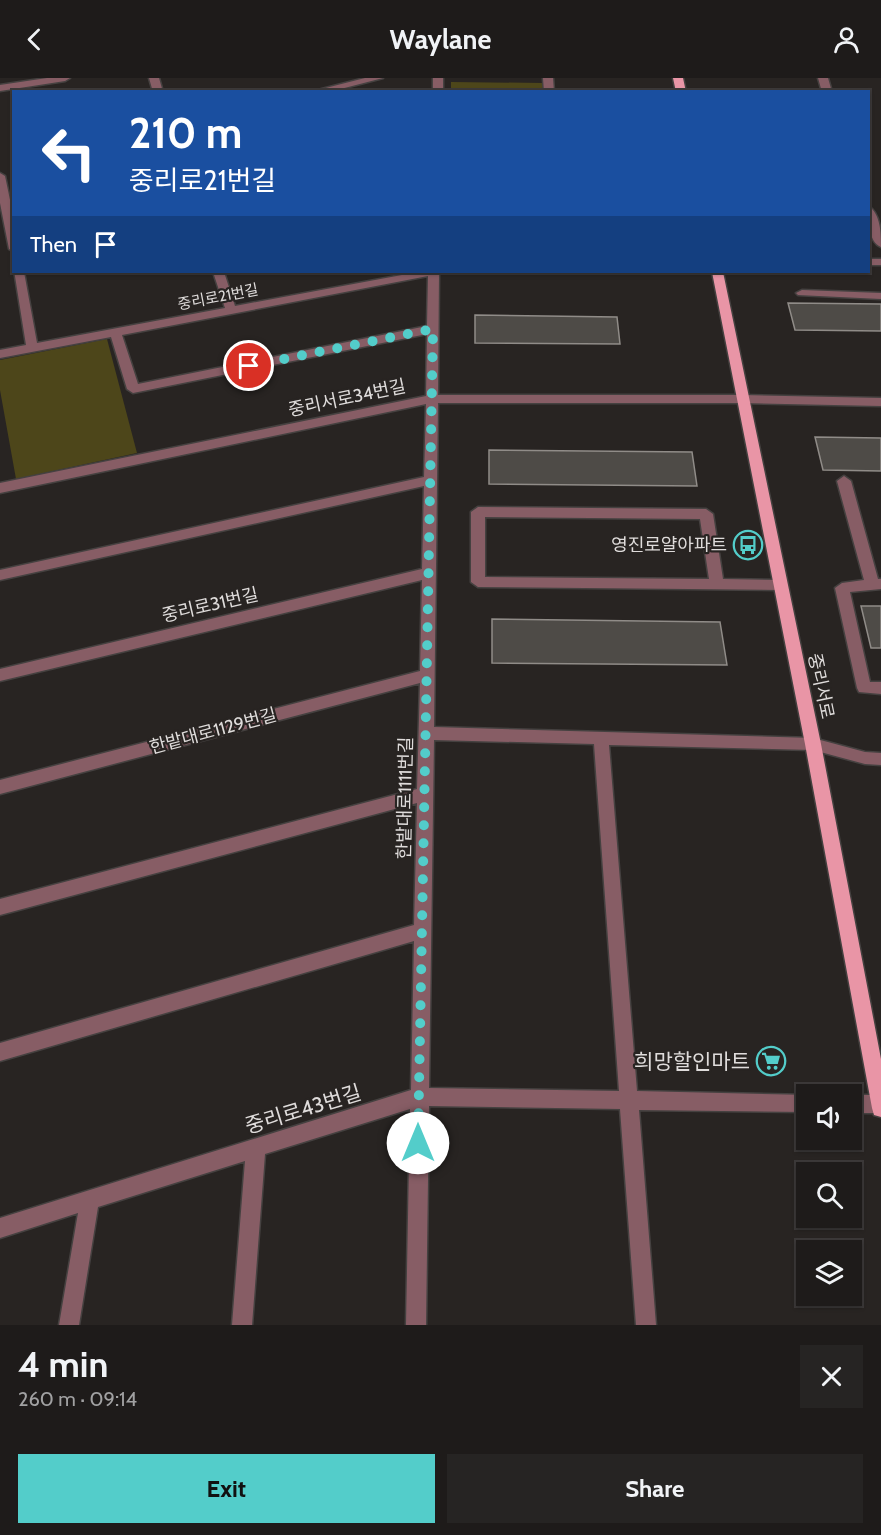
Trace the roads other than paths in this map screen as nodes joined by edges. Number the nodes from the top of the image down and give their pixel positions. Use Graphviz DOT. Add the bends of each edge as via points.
graph roads {
  1 [pos="378,78"];
  2 [pos="67,80"];
  3 [pos="0,88"];
  4 [pos="312,89"];
  5 [pos="0,176"];
  6 [pos="8,192"];
  7 [pos="870,214"];
  8 [pos="12,230"];
  9 [pos="881,244"];
  10 [pos="18,273"];
  11 [pos="218,273"];
  12 [pos="428,273"];
  13 [pos="433,273"];
  14 [pos="717,273"];
  15 [pos="802,293"];
  16 [pos="881,296"];
  17 [pos="231,310"];
  18 [pos="433,329"];
  19 [pos="115,332"];
  20 [pos="32,348"];
  21 [pos="0,354"];
  22 [pos="432,399"];
  23 [pos="742,399"];
  24 [pos="881,402"];
  25 [pos="430,480"];
  26 [pos="844,481"];
  27 [pos="0,488"];
  28 [pos="428,573"];
  29 [pos="0,575"];
  30 [pos="877,584"];
  31 [pos="717,585"];
  32 [pos="780,585"];
  33 [pos="0,675"];
  34 [pos="426,675"];
  35 [pos="881,688"];
  36 [pos="425,734"];
  37 [pos="601,738"];
  38 [pos="813,744"];
  39 [pos="881,759"];
  40 [pos="0,787"];
  41 [pos="424,794"];
  42 [pos="0,908"];
  43 [pos="421,931"];
  44 [pos="0,1052"];
  45 [pos="418,1097"];
  46 [pos="629,1101"];
  47 [pos="796,1103"];
  48 [pos="862,1104"];
  49 [pos="881,1105"];
  50 [pos="256,1148"];
  51 [pos="90,1200"];
  52 [pos="0,1228"];
  53 [pos="69,1325"];
  54 [pos="242,1325"];
  55 [pos="416,1325"];
  56 [pos="646,1325"];
  1 -- 4 [label="street"];
  2 -- 3 [label="street"];
  5 -- 6 [label="street"];
  6 -- 8 [label="street"];
  7 -- 9 [label="street"];
  10 -- 20 [label="street"];
  11 -- 17 [label="street"];
  12 -- 17 [label="street, 중리로21번길"];
  13 -- 18 [label="street, 한밭대로1111번길"];
  14 -- 23 [label="main road, 중리서로"];
  15 -- 16 [label="street"];
  17 -- 19 [label="street, 중리로21번길"];
  18 -- 19 [label="street" via="133,389"];
  18 -- 22 [label="street, 한밭대로1111번길"];
  19 -- 20 [label="street, 중리로21번길"];
  20 -- 21 [label="street, 중리로21번길"];
  22 -- 23 [label="street, 중리서로34번길"];
  22 -- 25 [label="street, 한밭대로1111번길"];
  22 -- 27 [label="street, 중리서로34번길"];
  23 -- 24 [label="street, 중리서로34번길"];
  23 -- 32 [label="main road, 중리서로"];
  25 -- 28 [label="street, 한밭대로1111번길"];
  25 -- 29 [label="street"];
  26 -- 30 [label="street"];
  28 -- 33 [label="street, 중리로31번길"];
  28 -- 34 [label="street, 한밭대로1111번길"];
  30 -- 35 [label="street" via="842,588 864,688"];
  31 -- 31 [label="street" via="478,582 478,512 706,514"];
  31 -- 32 [label="street"];
  32 -- 38 [label="main road, 중리서로"];
  34 -- 36 [label="street, 한밭대로1111번길"];
  34 -- 40 [label="street, 한밭대로1129번길"];
  36 -- 37 [label="street"];
  36 -- 41 [label="street, 한밭대로1111번길"];
  37 -- 38 [label="street"];
  37 -- 46 [label="street"];
  38 -- 39 [label="street"];
  38 -- 49 [label="main road, 중리서로"];
  41 -- 42 [label="street"];
  41 -- 43 [label="street, 한밭대로1111번길"];
  43 -- 44 [label="street"];
  43 -- 45 [label="street, 한밭대로1111번길"];
  45 -- 46 [label="street, 중리로43번길"];
  45 -- 50 [label="street, 중리로43번길"];
  45 -- 55 [label="street, 한밭대로1111번길"];
  46 -- 47 [label="street, 중리로43번길"];
  46 -- 56 [label="street"];
  48 -- 49 [label="street"];
  50 -- 51 [label="street, 중리로43번길"];
  50 -- 54 [label="street"];
  51 -- 52 [label="street, 중리로43번길"];
  51 -- 53 [label="street"];
}
